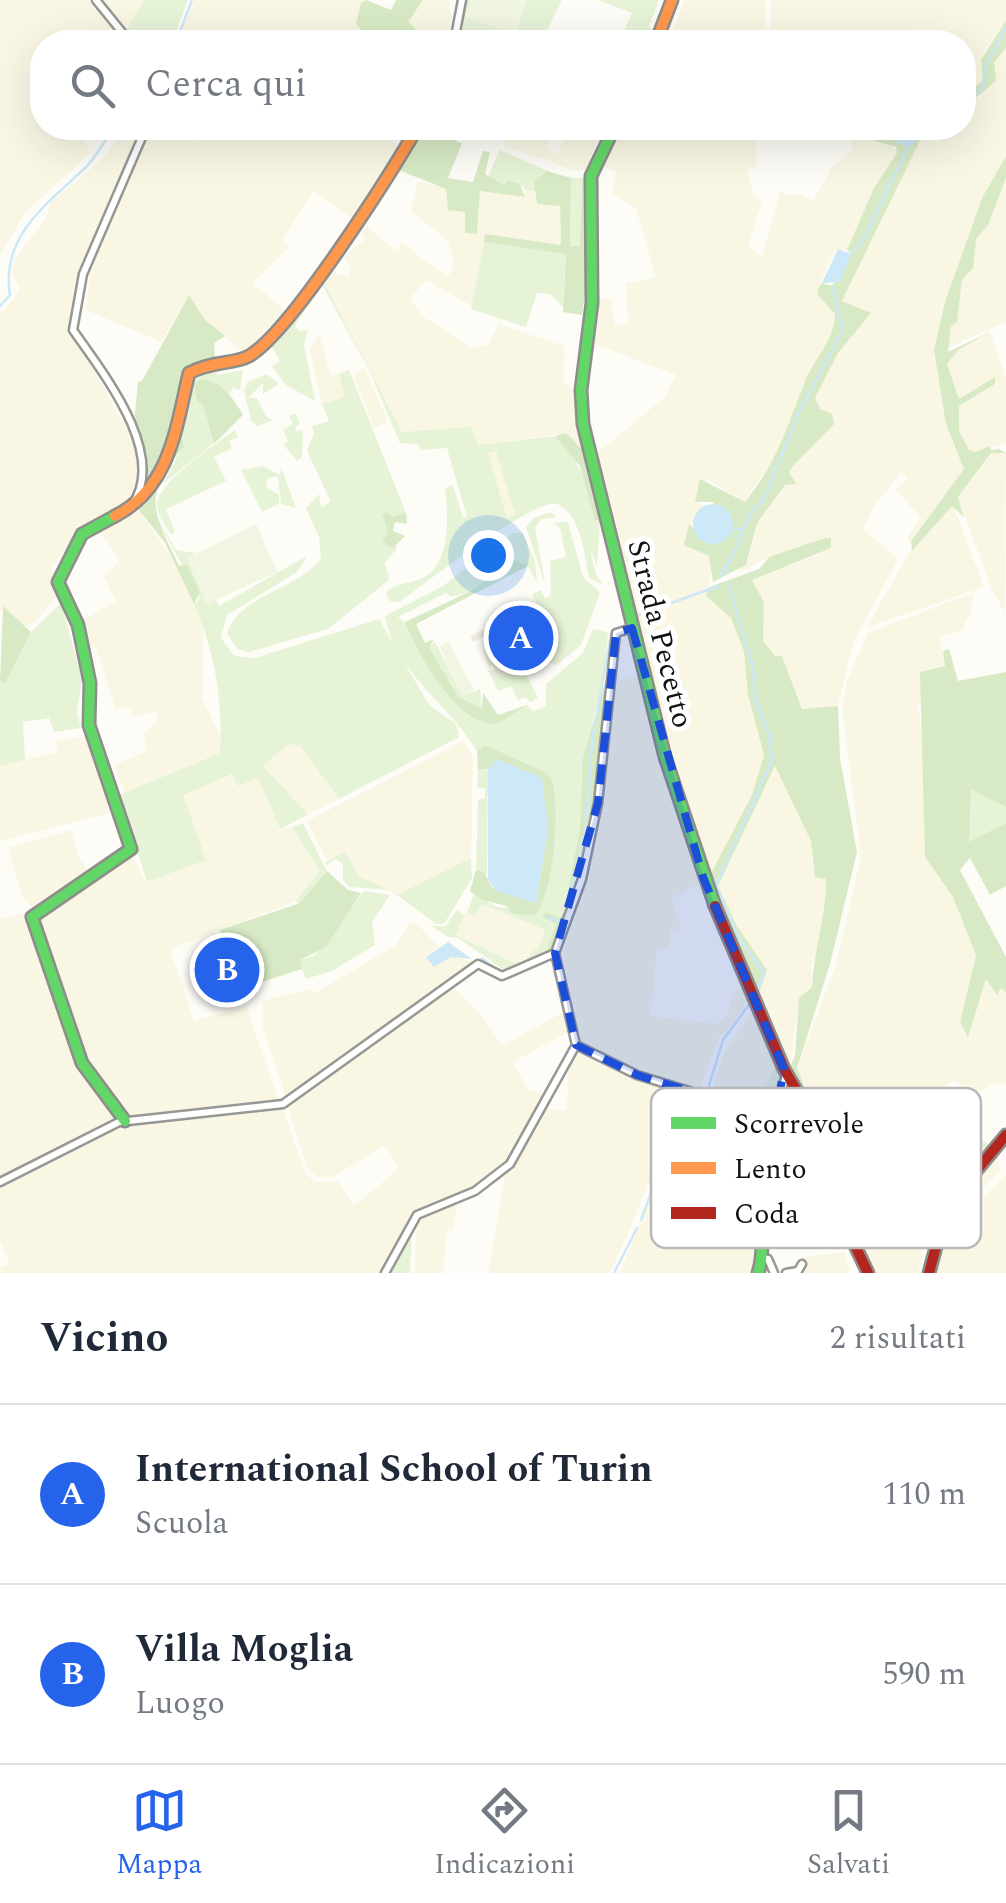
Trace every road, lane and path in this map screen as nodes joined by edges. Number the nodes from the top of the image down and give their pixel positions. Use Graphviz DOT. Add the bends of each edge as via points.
graph roads {
  1 [pos="96,0"];
  2 [pos="462,0"];
  3 [pos="672,0"];
  4 [pos="120,30"];
  5 [pos="456,30"];
  6 [pos="661,30"];
  7 [pos="141,140"];
  8 [pos="410,140"];
  9 [pos="605,140"];
  10 [pos="607,140"];
  11 [pos="604,146"];
  12 [pos="130,506"];
  13 [pos="632,628"];
  14 [pos="555,953"];
  15 [pos="576,1045"];
  16 [pos="786,1073"];
  17 [pos="679,1088"];
  18 [pos="782,1088"];
  19 [pos="794,1088"];
  20 [pos="126,1121"];
  21 [pos="1006,1135"];
  22 [pos="981,1165"];
  23 [pos="0,1182"];
  24 [pos="763,1248"];
  25 [pos="856,1248"];
  26 [pos="936,1248"];
  27 [pos="762,1258"];
  28 [pos="802,1264"];
  29 [pos="385,1273"];
  30 [pos="758,1273"];
  31 [pos="774,1273"];
  32 [pos="786,1273"];
  33 [pos="868,1273"];
  34 [pos="929,1273"];
  1 -- 4 [label="street"];
  2 -- 5 [label="street"];
  3 -- 6 [label="street"];
  7 -- 12 [label="street" via="84,274 74,330 140,443 144,482"];
  8 -- 12 [label="street" via="276,334 246,358 212,361 189,373 166,463 140,504"];
  9 -- 11 [label="street, Strada Pecetto"];
  10 -- 11 [label="street, Strada Pecetto"];
  11 -- 13 [label="street, Strada Pecetto" via="589,195 592,303 582,409"];
  12 -- 20 [label="street" via="82,534 57,585 78,625 90,683 89,725 131,849 32,917 79,1056"];
  13 -- 14 [label="street" via="616,633 598,803 582,879"];
  13 -- 16 [label="street, Strada Pecetto" via="703,877"];
  14 -- 15 [label="street"];
  14 -- 20 [label="street" via="502,976 478,964 284,1104"];
  15 -- 17 [label="street"];
  15 -- 29 [label="street" via="510,1164 475,1192 417,1215"];
  16 -- 18 [label="street"];
  16 -- 19 [label="street, Strada Pecetto"];
  20 -- 23 [label="street"];
  21 -- 22 [label="street"];
  24 -- 27 [label="street"];
  25 -- 33 [label="street, Strada Pecetto"];
  26 -- 34 [label="street"];
  27 -- 30 [label="street"];
  27 -- 31 [label="street"];
  28 -- 32 [label="street"];
}
